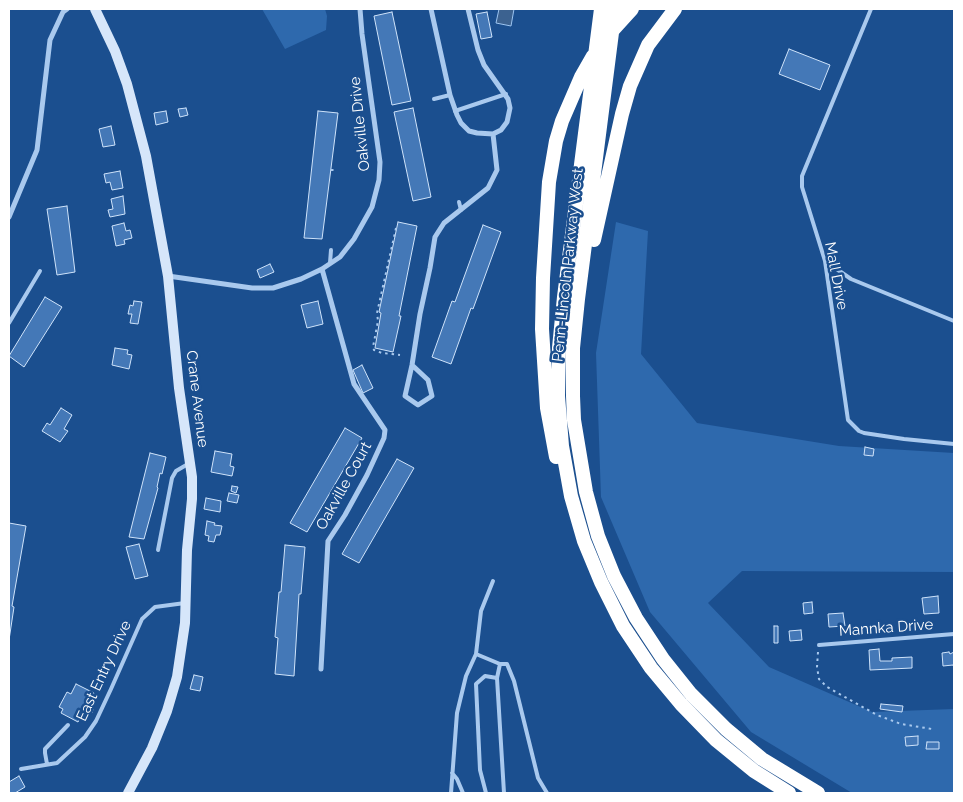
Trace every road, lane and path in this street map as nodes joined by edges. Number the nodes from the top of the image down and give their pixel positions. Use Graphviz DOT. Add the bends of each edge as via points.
graph roads {
  1 [pos="68,9"];
  2 [pos="95,9"];
  3 [pos="360,9"];
  4 [pos="430,9"];
  5 [pos="468,9"];
  6 [pos="601,9"];
  7 [pos="615,9"];
  8 [pos="632,9"];
  9 [pos="675,9"];
  10 [pos="872,9"];
  11 [pos="506,94"];
  12 [pos="450,95"];
  13 [pos="434,99"];
  14 [pos="455,111"];
  15 [pos="493,134"];
  16 [pos="458,202"];
  17 [pos="11,206"];
  18 [pos="461,210"];
  19 [pos="9,217"];
  20 [pos="396,228"];
  21 [pos="332,250"];
  22 [pos="825,261"];
  23 [pos="330,263"];
  24 [pos="322,269"];
  25 [pos="40,271"];
  26 [pos="168,276"];
  27 [pos="954,321"];
  28 [pos="9,323"];
  29 [pos="575,324"];
  30 [pos="400,355"];
  31 [pos="412,365"];
  32 [pos="954,444"];
  33 [pos="190,464"];
  34 [pos="584,541"];
  35 [pos="158,550"];
  36 [pos="494,581"];
  37 [pos="186,603"];
  38 [pos="954,634"];
  39 [pos="819,645"];
  40 [pos="476,654"];
  41 [pos="500,664"];
  42 [pos="321,669"];
  43 [pos="497,678"];
  44 [pos="68,725"];
  45 [pos="932,729"];
  46 [pos="48,764"];
  47 [pos="21,769"];
  48 [pos="452,774"];
  49 [pos="128,793"];
  50 [pos="451,793"];
  51 [pos="463,793"];
  52 [pos="486,793"];
  53 [pos="504,793"];
  54 [pos="547,793"];
  55 [pos="788,793"];
  56 [pos="818,793"];
  1 -- 17 [label="street" via="63,12 50,40 37,150"];
  2 -- 26 [label="street, Crane Avenue" via="115,52 137,120"];
  3 -- 23 [label="street, Oakville Drive" via="380,162 378,180 372,207 363,224 340,257"];
  4 -- 12 [label="street"];
  5 -- 11 [label="street" via="484,65"];
  6 -- 34 [label="highway, Penn-Lincoln Parkway West" via="564,297 558,372 565,463"];
  7 -- 29 [label="highway, Penn-Lincoln Parkway West"];
  8 -- 34 [label="highway" via="606,37 580,77 562,121 552,161 543,278 544,383 551,433"];
  9 -- 29 [label="highway" via="648,46 628,93"];
  10 -- 22 [label="lane, Mall Drive" via="802,176 802,187"];
  11 -- 14 [label="lane"];
  11 -- 15 [label="street" via="509,116 501,130"];
  12 -- 13 [label="lane"];
  12 -- 14 [label="street"];
  14 -- 15 [label="street" via="469,131"];
  15 -- 18 [label="street" via="497,170 488,188"];
  16 -- 18 [label="lane"];
  17 -- 19 [label="street"];
  18 -- 31 [label="street" via="444,223 435,237"];
  20 -- 30 [label="path" via="377,313 373,347 374,350"];
  21 -- 23 [label="lane"];
  22 -- 27 [label="lane" via="851,279"];
  22 -- 32 [label="lane, Mall Drive" via="848,420 864,433"];
  23 -- 24 [label="street, Oakville Drive"];
  24 -- 26 [label="street, Oakville Drive" via="273,288"];
  24 -- 42 [label="street, Oakville Court" via="354,384 382,425 384,438 367,475 328,541"];
  25 -- 28 [label="lane"];
  26 -- 33 [label="street, Crane Avenue"];
  29 -- 56 [label="highway, Penn-Lincoln Parkway West" via="572,396 580,468 598,536 624,597 663,659 708,712 762,759"];
  31 -- 31 [label="street" via="405,396 418,405 432,396 428,380"];
  33 -- 35 [label="lane" via="176,471 172,478"];
  33 -- 37 [label="street, Crane Avenue" via="192,499"];
  34 -- 55 [label="highway, Penn-Lincoln Parkway West" via="623,626 665,686 716,740"];
  36 -- 40 [label="lane" via="481,611"];
  37 -- 46 [label="lane, East Entry Drive" via="155,607 142,618 96,721 85,737 57,763"];
  37 -- 49 [label="street, Crane Avenue" via="181,660 173,695 152,748"];
  38 -- 39 [label="lane, Mannka Drive"];
  39 -- 45 [label="path" via="819,679 827,687 877,715 902,724"];
  40 -- 41 [label="lane"];
  40 -- 48 [label="lane" via="466,676 457,713"];
  41 -- 43 [label="lane"];
  41 -- 54 [label="lane" via="506,664 514,681 538,778"];
  43 -- 52 [label="lane" via="485,676 476,684 480,770"];
  43 -- 53 [label="lane"];
  44 -- 46 [label="lane" via="45,749"];
  46 -- 47 [label="lane, East Entry Drive"];
  48 -- 50 [label="lane"];
  48 -- 51 [label="lane"];
}
